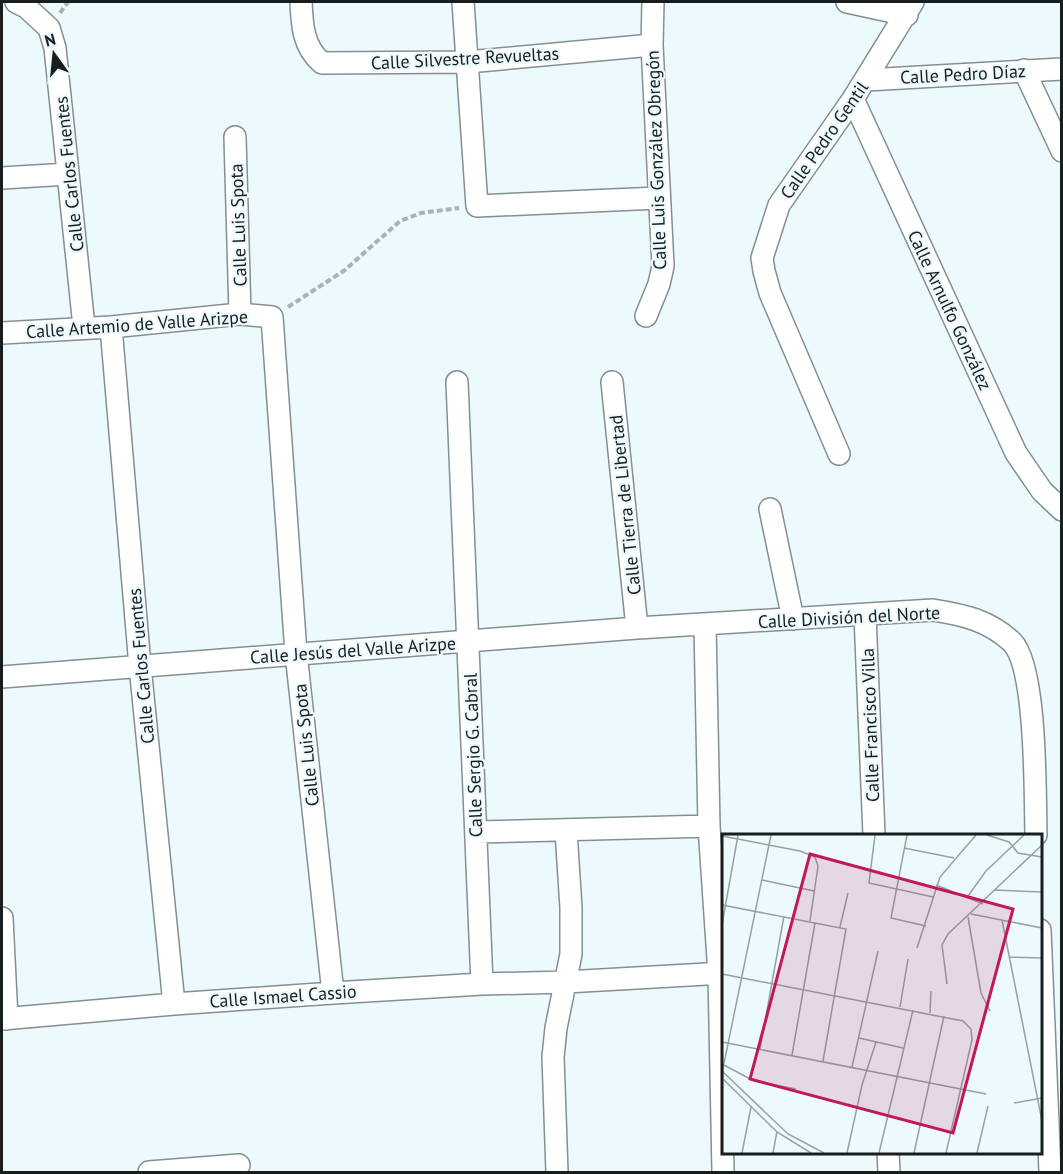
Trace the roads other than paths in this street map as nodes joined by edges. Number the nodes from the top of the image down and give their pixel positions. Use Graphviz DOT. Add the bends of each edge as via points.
graph roads {
  1 [pos="16,2"];
  2 [pos="301,2"];
  3 [pos="463,2"];
  4 [pos="653,2"];
  5 [pos="847,2"];
  6 [pos="910,8"];
  7 [pos="652,45"];
  8 [pos="468,62"];
  9 [pos="1062,69"];
  10 [pos="1023,70"];
  11 [pos="866,80"];
  12 [pos="853,99"];
  13 [pos="235,137"];
  14 [pos="1062,152"];
  15 [pos="68,174"];
  16 [pos="2,178"];
  17 [pos="658,198"];
  18 [pos="240,314"];
  19 [pos="646,316"];
  20 [pos="272,317"];
  21 [pos="84,327"];
  22 [pos="111,327"];
  23 [pos="2,333"];
  24 [pos="458,382"];
  25 [pos="612,382"];
  26 [pos="839,454"];
  27 [pos="770,509"];
  28 [pos="1062,510"];
  29 [pos="865,615"];
  30 [pos="793,618"];
  31 [pos="705,625"];
  32 [pos="637,628"];
  33 [pos="468,641"];
  34 [pos="296,653"];
  35 [pos="140,666"];
  36 [pos="2,677"];
  37 [pos="709,826"];
  38 [pos="566,831"];
  39 [pos="477,832"];
  40 [pos="874,834"];
  41 [pos="1036,834"];
  42 [pos="2,918"];
  43 [pos="1046,945"];
  44 [pos="721,973"];
  45 [pos="566,982"];
  46 [pos="482,984"];
  47 [pos="333,993"];
  48 [pos="174,1004"];
  49 [pos="4,1019"];
  50 [pos="722,1073"];
  51 [pos="723,1153"];
  52 [pos="888,1153"];
  53 [pos="239,1165"];
  54 [pos="149,1173"];
  55 [pos="557,1173"];
  56 [pos="723,1173"];
  57 [pos="889,1173"];
  58 [pos="1050,1173"];
  1 -- 15 [label="street, Calle Carlos Fuentes" via="49,28 55,48"];
  2 -- 8 [label="street, Calle Silvestre Revueltas" via="306,41 312,56 322,63"];
  3 -- 8 [label="street"];
  4 -- 7 [label="street, Calle Luis González Obregón"];
  5 -- 6 [label="street"];
  6 -- 11 [label="street, Calle Pedro Gentil"];
  7 -- 8 [label="street, Calle Silvestre Revueltas"];
  7 -- 17 [label="street, Calle Luis González Obregón"];
  8 -- 17 [label="street" via="477,206"];
  9 -- 10 [label="street, Calle Pedro Díaz"];
  10 -- 11 [label="street, Calle Pedro Díaz"];
  10 -- 14 [label="street"];
  11 -- 12 [label="street, Calle Pedro Gentil"];
  12 -- 26 [label="street, Calle Pedro Gentil" via="778,206 762,258 770,293"];
  12 -- 28 [label="street, Calle Arnulfo González" via="1016,453 1042,491"];
  13 -- 18 [label="street, Calle Luis Spota"];
  15 -- 16 [label="street"];
  15 -- 21 [label="street, Calle Carlos Fuentes"];
  17 -- 19 [label="street, Calle Luis González Obregón" via="663,266"];
  18 -- 20 [label="street, Calle Artemio de Valle Arizpe"];
  18 -- 22 [label="street, Calle Artemio de Valle Arizpe"];
  20 -- 34 [label="street, Calle Luis Spota"];
  21 -- 22 [label="street, Calle Artemio de Valle Arizpe"];
  21 -- 23 [label="street, Calle Artemio de Valle Arizpe"];
  22 -- 35 [label="street, Calle Carlos Fuentes"];
  24 -- 33 [label="street, Calle Sergio G. Cabral"];
  25 -- 32 [label="street, Calle Tierra de Libertad"];
  27 -- 30 [label="street"];
  29 -- 30 [label="street, Calle División del Norte"];
  29 -- 40 [label="street, Calle Francisco Villa"];
  29 -- 41 [label="street, Calle División del Norte" via="933,610 966,615 992,627 1013,644 1023,661 1030,694"];
  30 -- 31 [label="street, Calle División del Norte"];
  31 -- 32 [label="street, Calle Jesús del Valle Arizpe"];
  31 -- 37 [label="street"];
  32 -- 33 [label="street, Calle Jesús del Valle Arizpe"];
  33 -- 34 [label="street, Calle Jesús del Valle Arizpe"];
  33 -- 39 [label="street, Calle Sergio G. Cabral"];
  34 -- 35 [label="street, Calle Jesús del Valle Arizpe"];
  34 -- 47 [label="street, Calle Luis Spota"];
  35 -- 36 [label="street, Calle Jesús del Valle Arizpe"];
  35 -- 48 [label="street, Calle Carlos Fuentes"];
  37 -- 38 [label="street"];
  37 -- 44 [label="street"];
  38 -- 39 [label="street"];
  38 -- 45 [label="street" via="571,920"];
  39 -- 46 [label="street, Calle Sergio G. Cabral"];
  42 -- 49 [label="street"];
  43 -- 58 [label="street"];
  44 -- 45 [label="street, Calle Ismael Cassio"];
  44 -- 50 [label="street"];
  45 -- 46 [label="street, Calle Ismael Cassio"];
  45 -- 55 [label="street" via="553,1057"];
  46 -- 47 [label="street, Calle Ismael Cassio"];
  47 -- 48 [label="street, Calle Ismael Cassio"];
  48 -- 49 [label="street, Calle Ismael Cassio"];
  51 -- 56 [label="street"];
  52 -- 57 [label="street"];
  53 -- 54 [label="street"];
}
